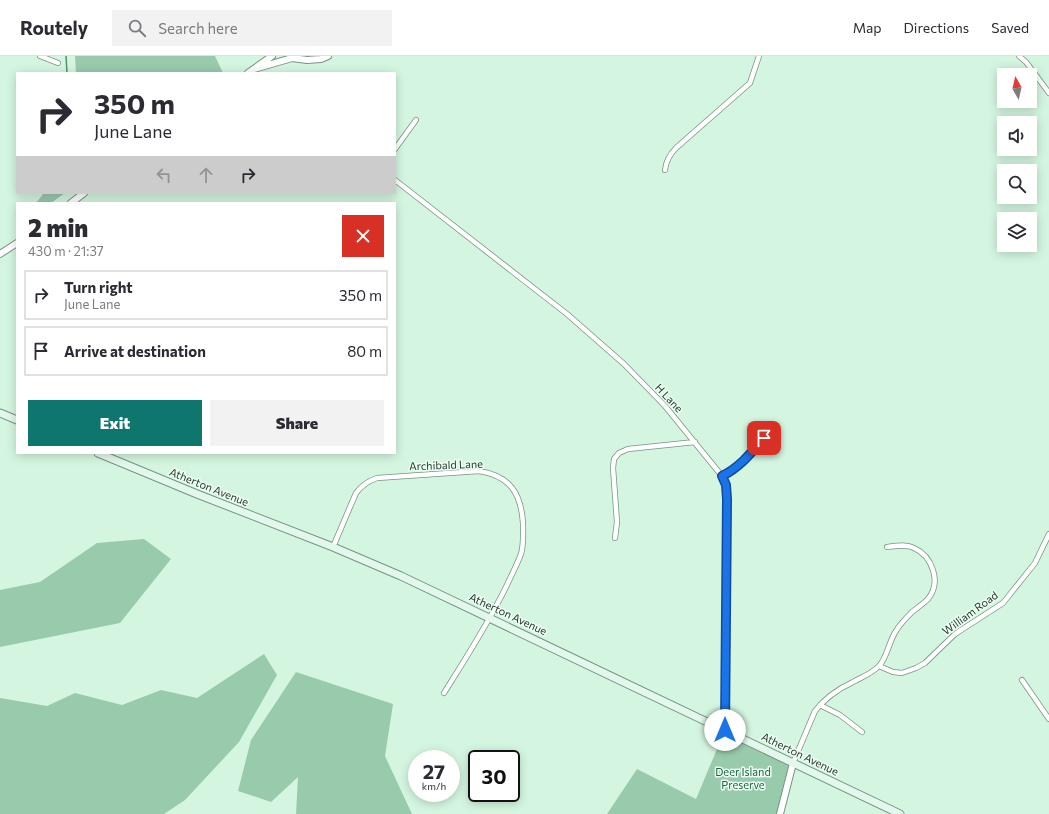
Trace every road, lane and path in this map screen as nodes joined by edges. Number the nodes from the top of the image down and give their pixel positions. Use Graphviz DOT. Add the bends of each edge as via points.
graph roads {
  1 [pos="40,56"];
  2 [pos="272,56"];
  3 [pos="328,56"];
  4 [pos="759,56"];
  5 [pos="1019,56"];
  6 [pos="58,63"];
  7 [pos="255,71"];
  8 [pos="1049,93"];
  9 [pos="416,120"];
  10 [pos="396,148"];
  11 [pos="665,170"];
  12 [pos="396,181"];
  13 [pos="83,194"];
  14 [pos="72,202"];
  15 [pos="16,244"];
  16 [pos="0,254"];
  17 [pos="0,413"];
  18 [pos="16,420"];
  19 [pos="764,438"];
  20 [pos="695,442"];
  21 [pos="100,454"];
  22 [pos="722,476"];
  23 [pos="1049,534"];
  24 [pos="615,538"];
  25 [pos="887,546"];
  26 [pos="333,547"];
  27 [pos="491,618"];
  28 [pos="879,666"];
  29 [pos="1022,680"];
  30 [pos="444,693"];
  31 [pos="820,705"];
  32 [pos="1049,719"];
  33 [pos="725,730"];
  34 [pos="862,732"];
  35 [pos="793,763"];
  36 [pos="780,814"];
  37 [pos="900,814"];
  1 -- 6 [label="street"];
  2 -- 7 [label="street"];
  3 -- 7 [label="street" via="307,60 292,58"];
  4 -- 11 [label="street" via="750,83 670,154"];
  5 -- 8 [label="street"];
  9 -- 10 [label="street"];
  12 -- 20 [label="street, H Lane" via="567,314 624,364 665,406"];
  13 -- 14 [label="street"];
  15 -- 16 [label="street"];
  17 -- 18 [label="main road"];
  19 -- 22 [label="street" via="748,458"];
  20 -- 22 [label="street, H Lane"];
  20 -- 24 [label="street" via="619,452 614,459 613,468 617,522"];
  21 -- 26 [label="main road, Atherton Avenue"];
  22 -- 33 [label="street, H Lane" via="727,499"];
  23 -- 28 [label="street, William Road" via="1035,563 1003,602 955,634 925,663 902,672 893,672"];
  25 -- 28 [label="street" via="902,545 922,552 929,559 934,578 933,589 928,599 903,621"];
  26 -- 27 [label="main road, Atherton Avenue"];
  26 -- 27 [label="street, Archibald Lane" via="356,493 370,480 479,471 496,475 507,482 517,494 522,512 523,542 516,568"];
  27 -- 30 [label="street, Archibald Lane"];
  27 -- 33 [label="main road, Atherton Avenue"];
  28 -- 31 [label="street" via="869,675 828,696"];
  29 -- 32 [label="street"];
  31 -- 34 [label="street" via="840,715"];
  31 -- 35 [label="street" via="815,711"];
  33 -- 35 [label="main road, Atherton Avenue"];
  35 -- 36 [label="street"];
  35 -- 37 [label="main road, Atherton Avenue"];
}
